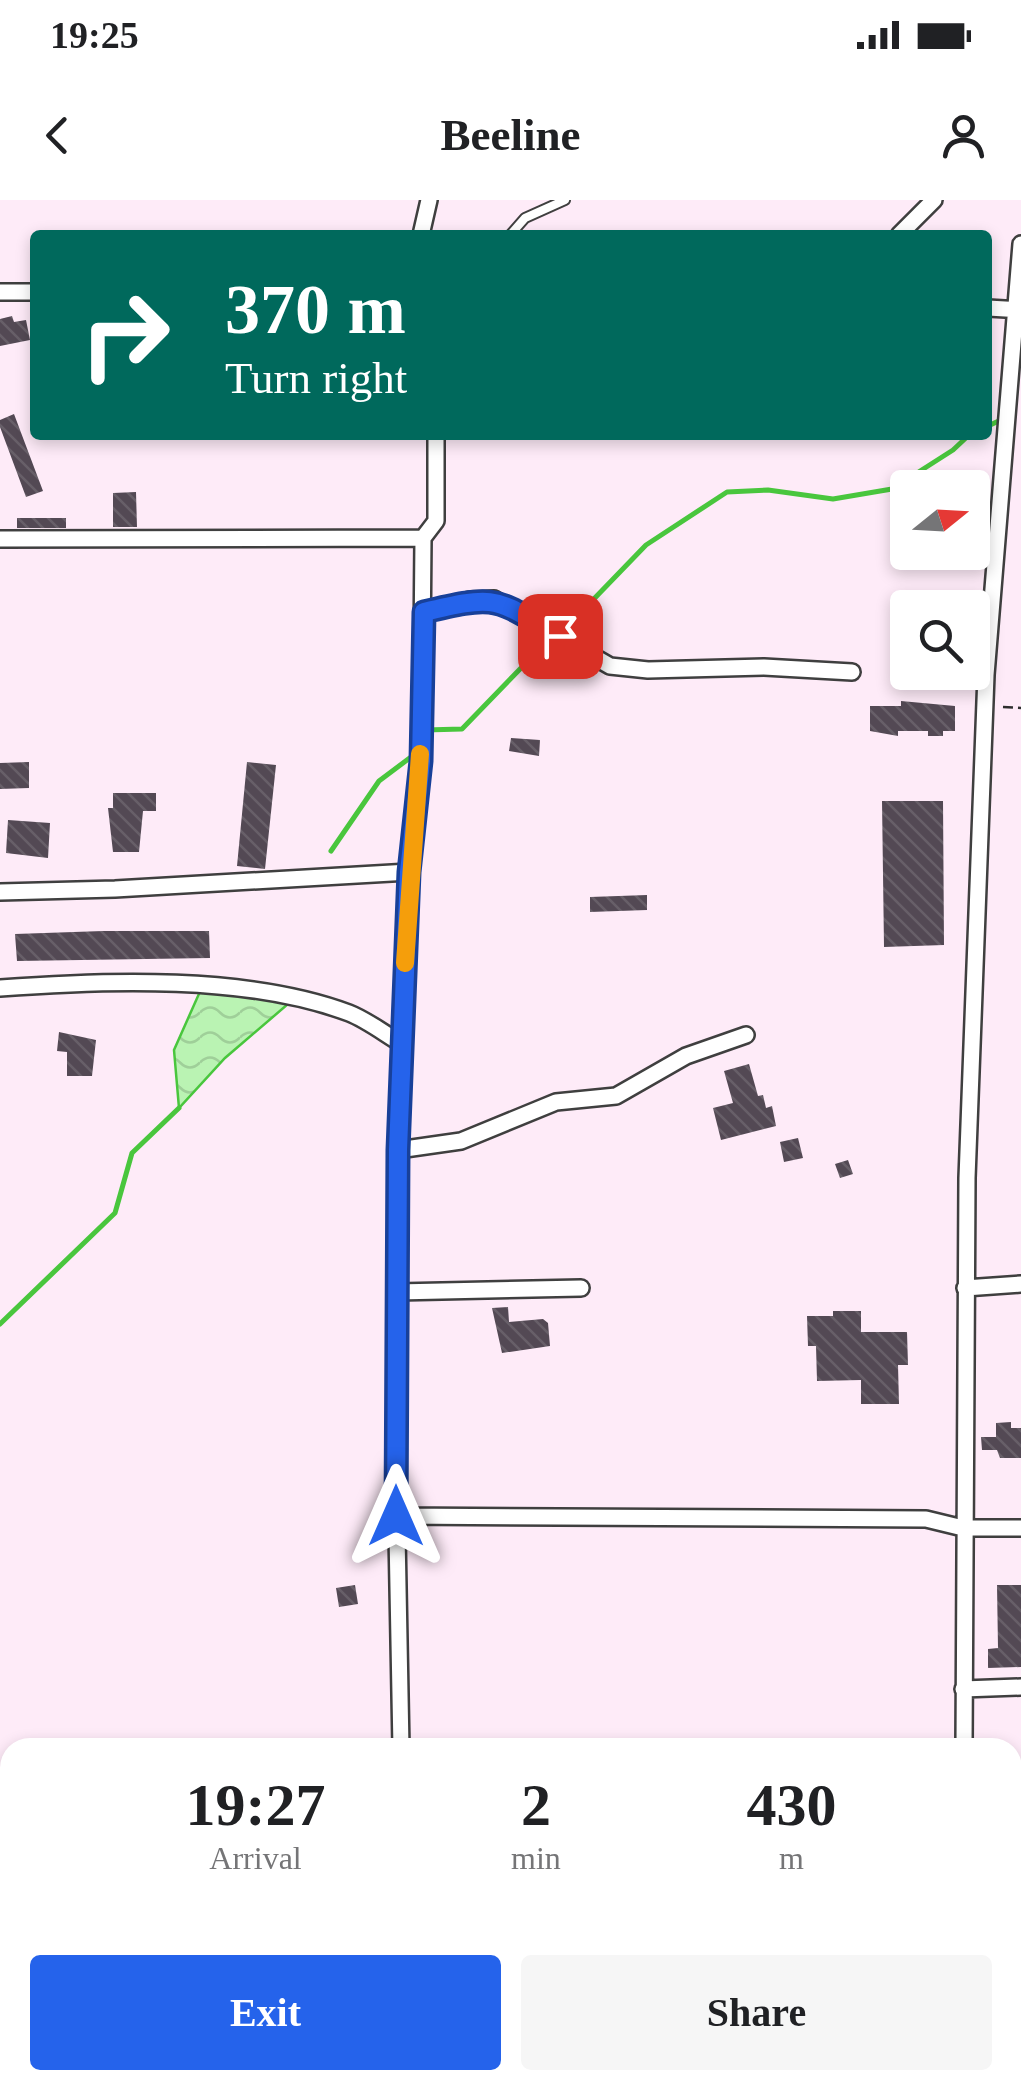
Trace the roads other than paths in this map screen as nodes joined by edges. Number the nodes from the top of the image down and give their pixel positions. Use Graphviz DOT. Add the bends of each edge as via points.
graph roads {
  1 [pos="429,200"];
  2 [pos="565,200"];
  3 [pos="934,200"];
  4 [pos="422,230"];
  5 [pos="514,230"];
  6 [pos="904,230"];
  7 [pos="1021,244"];
  8 [pos="0,292"];
  9 [pos="30,292"];
  10 [pos="992,308"];
  11 [pos="1020,310"];
  12 [pos="436,440"];
  13 [pos="423,538"];
  14 [pos="0,539"];
  15 [pos="424,612"];
  16 [pos="852,672"];
  17 [pos="409,872"];
  18 [pos="0,892"];
  19 [pos="0,988"];
  20 [pos="746,1035"];
  21 [pos="402,1044"];
  22 [pos="398,1150"];
  23 [pos="1021,1284"];
  24 [pos="581,1288"];
  25 [pos="965,1288"];
  26 [pos="397,1292"];
  27 [pos="396,1516"];
  28 [pos="963,1528"];
  29 [pos="1021,1528"];
  30 [pos="1021,1686"];
  31 [pos="964,1689"];
  32 [pos="401,1738"];
  33 [pos="964,1738"];
  1 -- 4 [label="street"];
  2 -- 5 [label="lane"];
  3 -- 6 [label="street"];
  7 -- 11 [label="street"];
  8 -- 9 [label="street"];
  10 -- 11 [label="street"];
  11 -- 25 [label="street" via="985,706"];
  12 -- 13 [label="street" via="436,520"];
  13 -- 14 [label="street"];
  13 -- 15 [label="street"];
  15 -- 16 [label="street" via="494,599 610,666"];
  15 -- 17 [label="street" via="421,761"];
  17 -- 18 [label="street"];
  17 -- 21 [label="street"];
  19 -- 21 [label="street" via="202,987 295,998 352,1014"];
  20 -- 22 [label="street" via="686,1056 616,1096 556,1102 461,1141"];
  21 -- 22 [label="street"];
  22 -- 26 [label="street"];
  23 -- 25 [label="street"];
  24 -- 26 [label="street"];
  25 -- 28 [label="street"];
  26 -- 27 [label="street"];
  27 -- 28 [label="street" via="926,1518"];
  27 -- 32 [label="street"];
  28 -- 29 [label="street"];
  28 -- 31 [label="street"];
  30 -- 31 [label="street"];
  31 -- 33 [label="street"];
}
